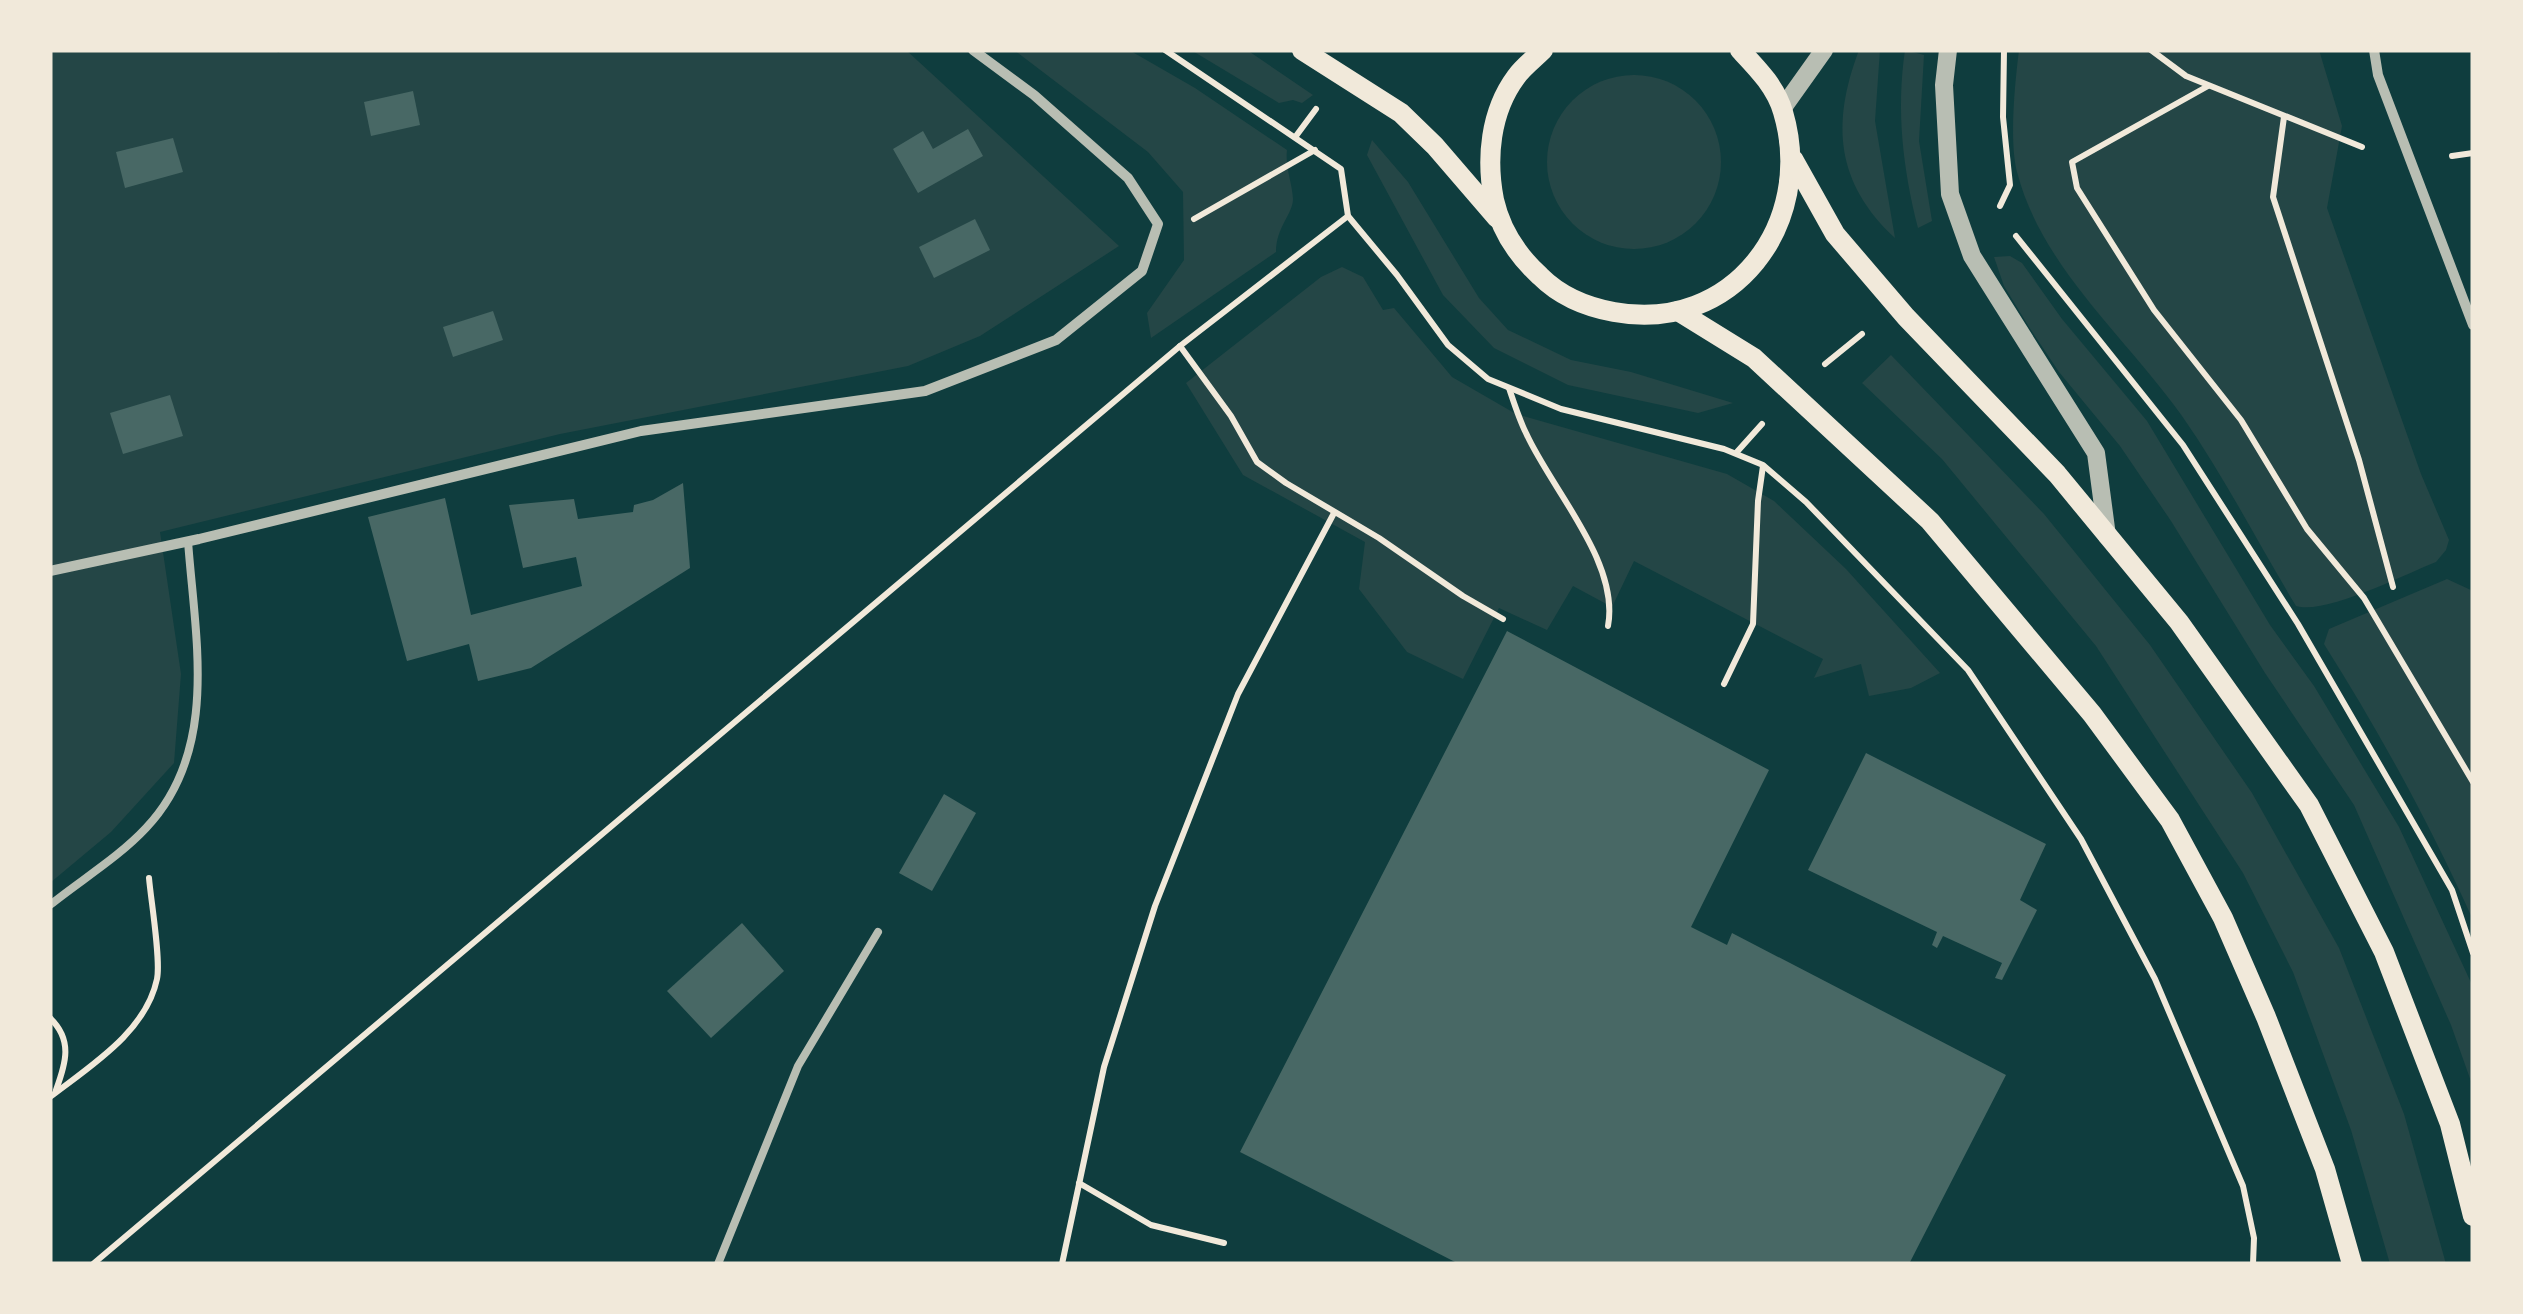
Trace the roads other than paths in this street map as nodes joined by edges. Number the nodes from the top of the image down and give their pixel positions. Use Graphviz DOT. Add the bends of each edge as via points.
graph roads {
  1 [pos="973,50"];
  2 [pos="1302,50"];
  3 [pos="1543,50"];
  4 [pos="1740,50"];
  5 [pos="1824,50"];
  6 [pos="1948,50"];
  7 [pos="2374,50"];
  8 [pos="1782,108"];
  9 [pos="1793,159"];
  10 [pos="1498,220"];
  11 [pos="1678,312"];
  12 [pos="2473,324"];
  13 [pos="2108,536"];
  14 [pos="188,541"];
  15 [pos="50,571"];
  16 [pos="50,905"];
  17 [pos="878,932"];
  18 [pos="2473,1216"];
  19 [pos="718,1264"];
  20 [pos="2352,1264"];
  1 -- 14 [label="street" via="1128,178 1158,224 1142,271 1056,340 925,390 641,431"];
  2 -- 10 [label="main road" via="1401,113"];
  3 -- 10 [label="main road" via="1515,77 1494,122 1488,171"];
  4 -- 8 [label="main road"];
  5 -- 8 [label="street"];
  6 -- 13 [label="street" via="1950,194 1972,256 2096,453"];
  7 -- 12 [label="street"];
  8 -- 9 [label="main road"];
  9 -- 11 [label="main road" via="1788,200 1758,260 1716,296"];
  9 -- 13 [label="main road" via="1836,234"];
  10 -- 11 [label="main road" via="1520,258 1565,295 1634,316"];
  11 -- 20 [label="main road" via="1754,358 1930,521 2092,714 2170,820 2266,1017 2324,1168"];
  13 -- 18 [label="main road" via="2179,622 2309,805 2384,952 2450,1124"];
  14 -- 15 [label="street"];
  14 -- 16 [label="lane" via="198,714 178,786 146,828"];
  17 -- 19 [label="lane" via="798,1066"];
}
